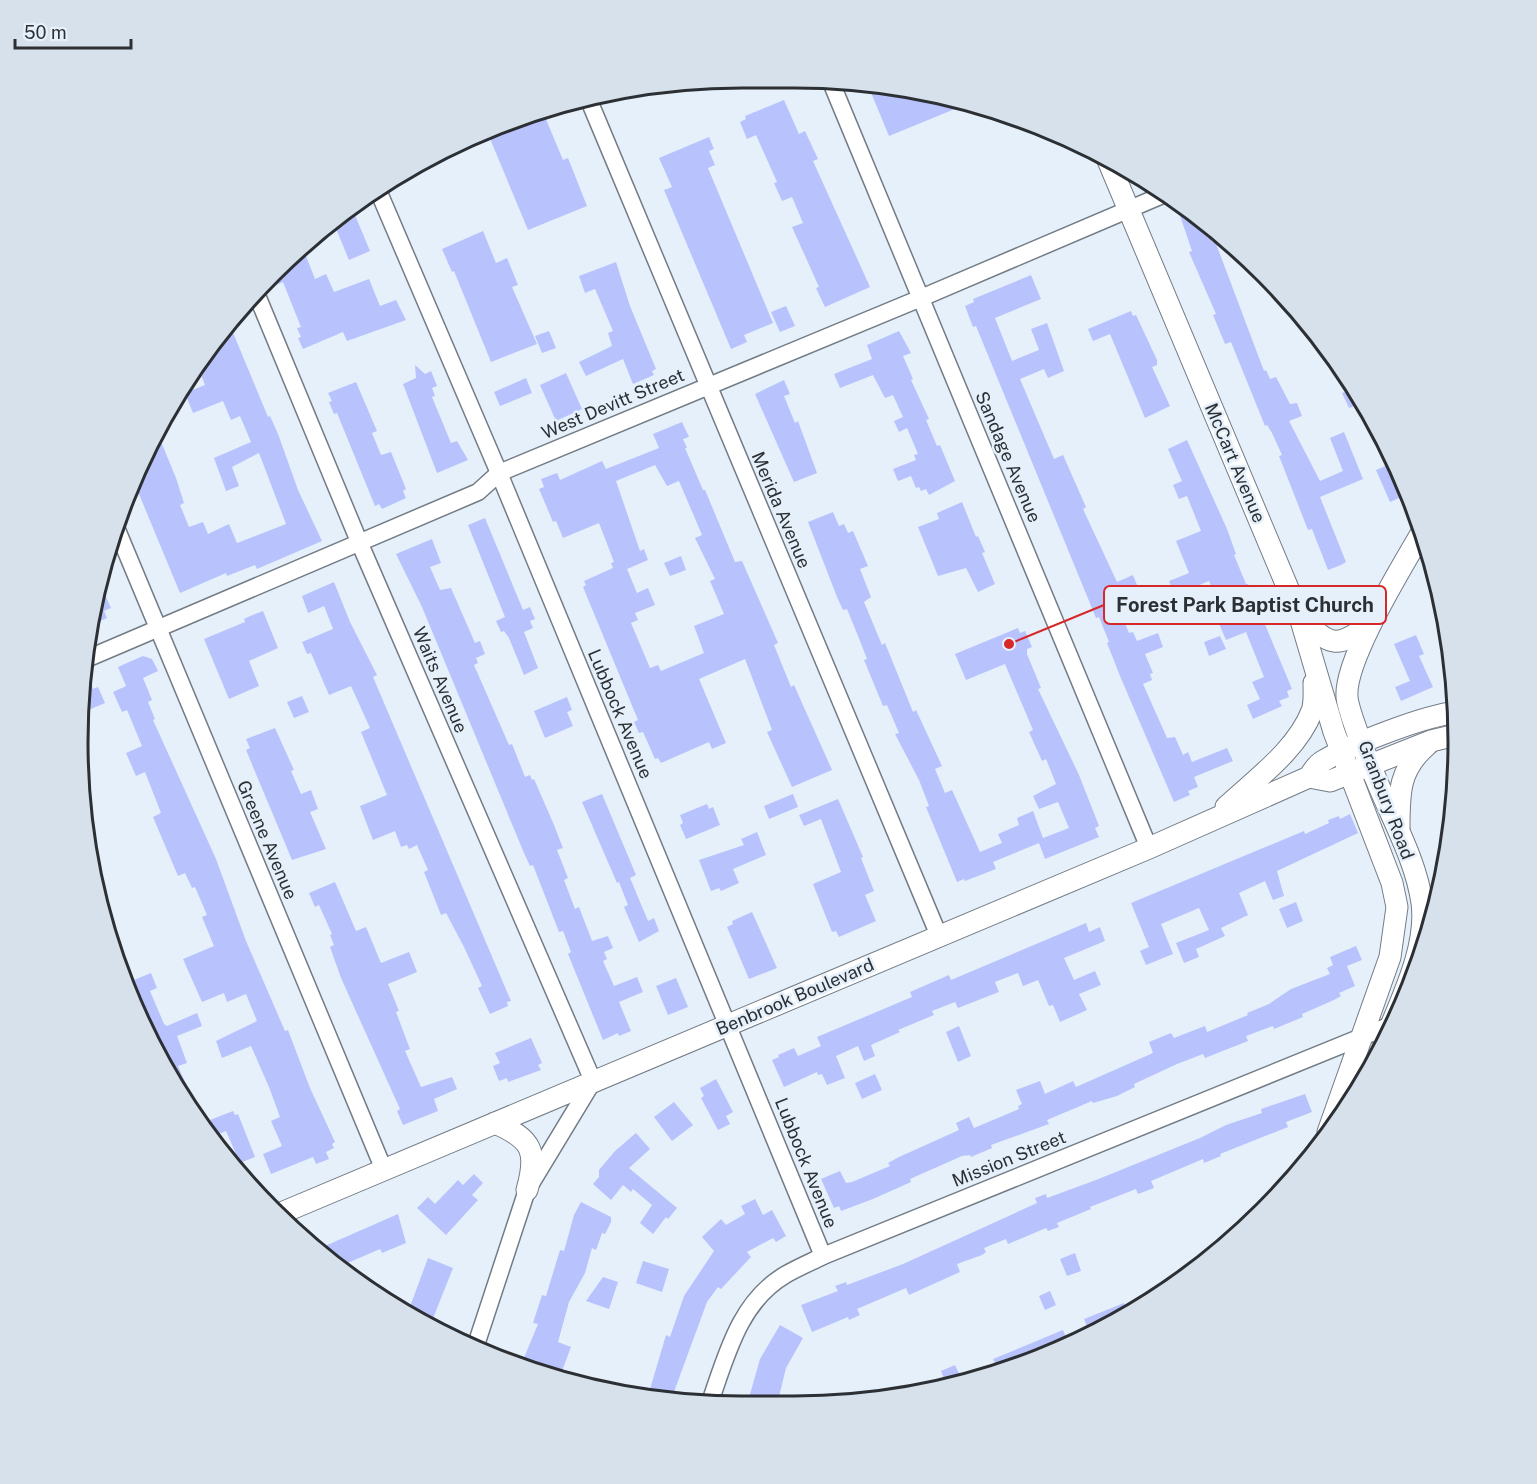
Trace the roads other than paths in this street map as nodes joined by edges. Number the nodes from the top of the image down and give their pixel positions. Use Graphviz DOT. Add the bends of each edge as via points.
graph roads {
  1 [pos="834,90"];
  2 [pos="592,107"];
  3 [pos="1113,171"];
  4 [pos="381,198"];
  5 [pos="1156,198"];
  6 [pos="1129,209"];
  7 [pos="921,298"];
  8 [pos="260,302"];
  9 [pos="708,385"];
  10 [pos="499,473"];
  11 [pos="121,539"];
  12 [pos="1417,541"];
  13 [pos="360,544"];
  14 [pos="1300,617"];
  15 [pos="1371,623"];
  16 [pos="158,629"];
  17 [pos="94,656"];
  18 [pos="1315,673"];
  19 [pos="1447,715"];
  20 [pos="1361,736"];
  21 [pos="1448,737"];
  22 [pos="1431,741"];
  23 [pos="1342,752"];
  24 [pos="1370,765"];
  25 [pos="1348,774"];
  26 [pos="1309,777"];
  27 [pos="1216,817"];
  28 [pos="1399,834"];
  29 [pos="1149,848"];
  30 [pos="939,936"];
  31 [pos="1417,942"];
  32 [pos="728,1025"];
  33 [pos="1379,1035"];
  34 [pos="1360,1037"];
  35 [pos="593,1081"];
  36 [pos="1336,1107"];
  37 [pos="495,1122"];
  38 [pos="384,1170"];
  39 [pos="527,1190"];
  40 [pos="287,1211"];
  41 [pos="823,1256"];
  42 [pos="478,1339"];
  43 [pos="714,1395"];
  1 -- 7 [label="street, Sandage Avenue"];
  2 -- 9 [label="street, Merida Avenue"];
  3 -- 6 [label="street, McCart Avenue"];
  4 -- 10 [label="street, Lubbock Avenue"];
  5 -- 6 [label="street, West Devitt Street"];
  6 -- 7 [label="street, West Devitt Street"];
  6 -- 14 [label="street, McCart Avenue"];
  7 -- 9 [label="street, West Devitt Street"];
  7 -- 29 [label="street, Sandage Avenue"];
  8 -- 13 [label="street, Waits Avenue"];
  9 -- 10 [label="street, West Devitt Street"];
  9 -- 30 [label="street, Merida Avenue"];
  10 -- 13 [label="street, West Devitt Street" via="478,492"];
  10 -- 32 [label="street, Lubbock Avenue"];
  11 -- 16 [label="street, Greene Avenue"];
  12 -- 15 [label="street, Granbury Road"];
  13 -- 16 [label="street, West Devitt Street"];
  13 -- 35 [label="street, Waits Avenue"];
  14 -- 15 [label="street" via="1325,641 1332,642 1346,641"];
  14 -- 18 [label="street, McCart Avenue"];
  15 -- 20 [label="street, Granbury Road" via="1353,668 1347,697"];
  16 -- 17 [label="street, West Devitt Street"];
  16 -- 38 [label="street, Greene Avenue"];
  18 -- 23 [label="street, McCart Avenue"];
  18 -- 27 [label="street" via="1313,709 1299,734"];
  19 -- 20 [label="street, Benbrook Boulevard"];
  20 -- 23 [label="street, Benbrook Boulevard"];
  20 -- 24 [label="street, Granbury Road"];
  21 -- 22 [label="street, Benbrook Boulevard"];
  22 -- 24 [label="street, Benbrook Boulevard"];
  22 -- 28 [label="street" via="1411,759 1403,777"];
  23 -- 25 [label="street, McCart Avenue"];
  23 -- 26 [label="street, Benbrook Boulevard" via="1322,761"];
  24 -- 25 [label="street, Benbrook Boulevard"];
  24 -- 28 [label="street, Granbury Road"];
  25 -- 26 [label="street, Benbrook Boulevard" via="1330,781"];
  25 -- 34 [label="street, Granbury Road" via="1392,883 1397,907 1390,957"];
  26 -- 27 [label="street, Benbrook Boulevard"];
  27 -- 29 [label="street, Benbrook Boulevard"];
  28 -- 31 [label="street, Granbury Road" via="1416,876 1422,905"];
  29 -- 30 [label="street, Benbrook Boulevard"];
  30 -- 32 [label="street, Benbrook Boulevard"];
  32 -- 35 [label="street, Benbrook Boulevard"];
  32 -- 41 [label="street, Lubbock Avenue"];
  33 -- 34 [label="street, Mission Street"];
  34 -- 36 [label="street, Granbury Road"];
  34 -- 41 [label="street, Mission Street"];
  35 -- 37 [label="street, Benbrook Boulevard"];
  35 -- 39 [label="street"];
  37 -- 38 [label="street, Benbrook Boulevard"];
  37 -- 39 [label="street" via="513,1131 529,1146 534,1165"];
  38 -- 40 [label="street, Benbrook Boulevard"];
  39 -- 42 [label="street"];
  41 -- 43 [label="street, Mission Street" via="784,1275 748,1311 735,1332"];
}
